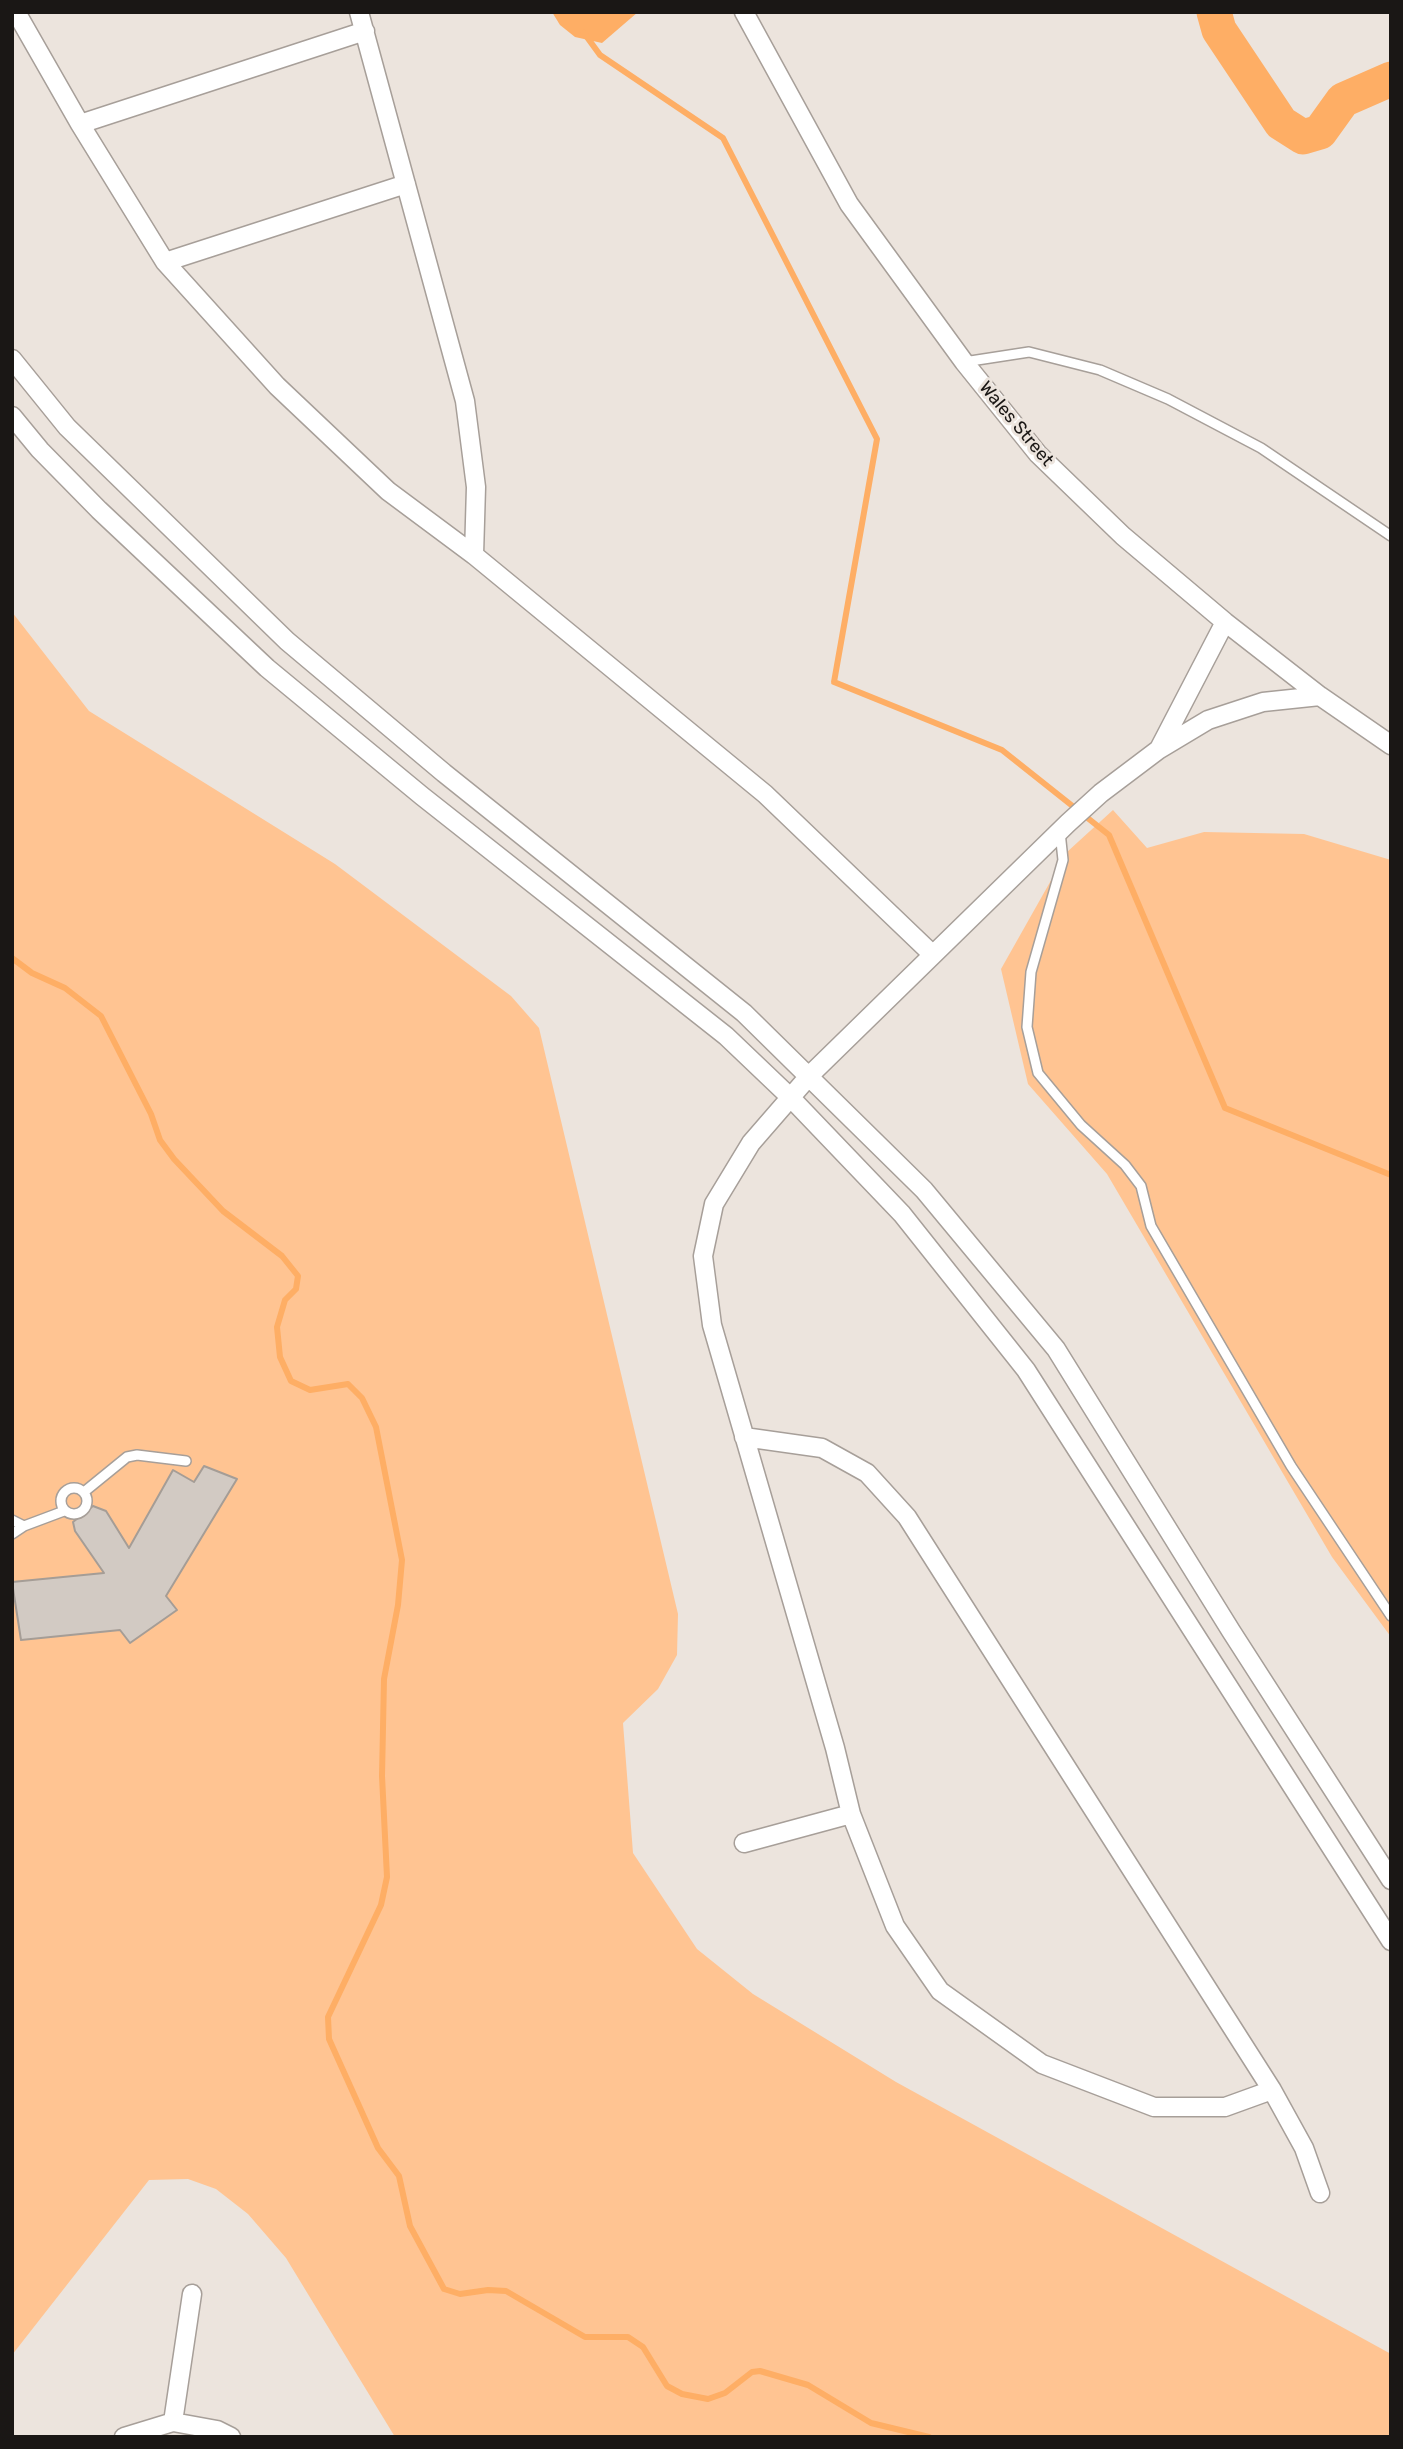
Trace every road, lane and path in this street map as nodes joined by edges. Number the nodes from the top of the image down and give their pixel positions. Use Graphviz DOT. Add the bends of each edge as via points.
graph roads {
  1 [pos="16,12"];
  2 [pos="359,12"];
  3 [pos="744,12"];
  4 [pos="365,31"];
  5 [pos="80,124"];
  6 [pos="407,184"];
  7 [pos="165,262"];
  8 [pos="12,359"];
  9 [pos="964,362"];
  10 [pos="12,416"];
  11 [pos="1391,536"];
  12 [pos="474,555"];
  13 [pos="1225,621"];
  14 [pos="1320,696"];
  15 [pos="1391,745"];
  16 [pos="1158,750"];
  17 [pos="1064,826"];
  18 [pos="932,954"];
  19 [pos="810,1075"];
  20 [pos="790,1097"];
  21 [pos="744,1437"];
  22 [pos="186,1461"];
  23 [pos="84,1492"];
  24 [pos="64,1511"];
  25 [pos="12,1520"];
  26 [pos="24,1525"];
  27 [pos="12,1534"];
  28 [pos="1391,1616"];
  29 [pos="851,1814"];
  30 [pos="744,1843"];
  31 [pos="1391,1880"];
  32 [pos="1391,1941"];
  33 [pos="1272,2090"];
  34 [pos="1320,2193"];
  35 [pos="192,2294"];
  36 [pos="173,2422"];
  37 [pos="124,2437"];
  38 [pos="230,2437"];
  1 -- 5 [label="street"];
  2 -- 4 [label="street"];
  3 -- 9 [label="street, Wales Street" via="849,204"];
  4 -- 5 [label="street"];
  4 -- 6 [label="street"];
  5 -- 7 [label="street"];
  6 -- 7 [label="street"];
  6 -- 12 [label="street" via="466,401 476,487"];
  7 -- 12 [label="street" via="277,386 388,491"];
  8 -- 19 [label="street" via="67,427 287,641 744,1013"];
  9 -- 11 [label="lane" via="1029,352 1100,370 1168,399 1261,448"];
  9 -- 13 [label="street, Wales Street" via="1038,454 1123,536"];
  10 -- 20 [label="street" via="99,510 267,668 726,1036"];
  12 -- 18 [label="street" via="765,794"];
  13 -- 14 [label="street, Wales Street"];
  13 -- 16 [label="street"];
  14 -- 15 [label="street, Wales Street"];
  14 -- 16 [label="street" via="1263,702 1208,720"];
  16 -- 17 [label="street"];
  17 -- 18 [label="street"];
  17 -- 28 [label="lane" via="1063,860 1031,972 1027,1027 1038,1073 1141,1186 1151,1226 1270,1430"];
  18 -- 19 [label="street"];
  19 -- 20 [label="street"];
  19 -- 31 [label="street" via="923,1190 1055,1349"];
  20 -- 21 [label="street" via="751,1143 715,1204 703,1256 712,1325"];
  20 -- 32 [label="street" via="902,1214 1026,1370"];
  21 -- 29 [label="street"];
  21 -- 33 [label="street" via="822,1448 867,1473 907,1517"];
  22 -- 23 [label="lane" via="137,1454 127,1457"];
  23 -- 24 [label="lane" via="78,1488 65,1491 61,1497"];
  23 -- 24 [label="lane" via="88,1498 84,1511 77,1515"];
  24 -- 26 [label="lane"];
  25 -- 26 [label="lane"];
  26 -- 27 [label="lane"];
  29 -- 30 [label="street"];
  29 -- 33 [label="street" via="895,1926 940,1991 1042,2064 1154,2108 1225,2106"];
  33 -- 34 [label="street" via="1304,2148"];
  35 -- 36 [label="street"];
  36 -- 37 [label="street"];
  36 -- 38 [label="street"];
}
